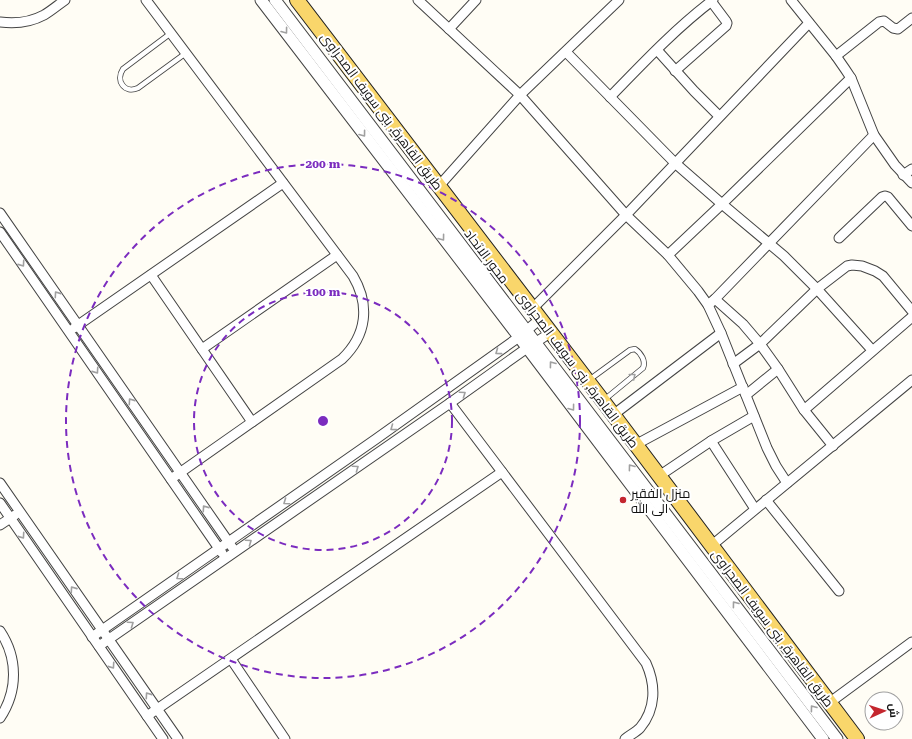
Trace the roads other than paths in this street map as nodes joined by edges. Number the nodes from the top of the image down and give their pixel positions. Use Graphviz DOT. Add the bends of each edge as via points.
graph roads {
  1 [pos="65,0"];
  2 [pos="146,0"];
  3 [pos="261,0"];
  4 [pos="275,0"];
  5 [pos="297,0"];
  6 [pos="418,0"];
  7 [pos="476,0"];
  8 [pos="620,0"];
  9 [pos="791,0"];
  10 [pos="712,1"];
  11 [pos="912,18"];
  12 [pos="0,22"];
  13 [pos="809,23"];
  14 [pos="449,29"];
  15 [pos="171,33"];
  16 [pos="657,50"];
  17 [pos="566,52"];
  18 [pos="186,53"];
  19 [pos="836,56"];
  20 [pos="675,71"];
  21 [pos="851,78"];
  22 [pos="520,95"];
  23 [pos="610,97"];
  24 [pos="719,116"];
  25 [pos="874,135"];
  26 [pos="675,162"];
  27 [pos="912,169"];
  28 [pos="903,175"];
  29 [pos="283,183"];
  30 [pos="912,183"];
  31 [pos="439,186"];
  32 [pos="722,204"];
  33 [pos="0,213"];
  34 [pos="626,214"];
  35 [pos="912,226"];
  36 [pos="0,232"];
  37 [pos="840,238"];
  38 [pos="770,243"];
  39 [pos="337,255"];
  40 [pos="668,255"];
  41 [pos="151,275"];
  42 [pos="818,289"];
  43 [pos="712,302"];
  44 [pos="912,311"];
  45 [pos="536,314"];
  46 [pos="912,317"];
  47 [pos="78,325"];
  48 [pos="69,332"];
  49 [pos="550,333"];
  50 [pos="721,333"];
  51 [pos="523,334"];
  52 [pos="760,344"];
  53 [pos="531,345"];
  54 [pos="202,349"];
  55 [pos="872,350"];
  56 [pos="733,364"];
  57 [pos="778,369"];
  58 [pos="912,380"];
  59 [pos="588,381"];
  60 [pos="744,391"];
  61 [pos="603,401"];
  62 [pos="450,403"];
  63 [pos="804,410"];
  64 [pos="613,415"];
  65 [pos="754,416"];
  66 [pos="252,422"];
  67 [pos="711,441"];
  68 [pos="635,445"];
  69 [pos="833,446"];
  70 [pos="180,472"];
  71 [pos="502,472"];
  72 [pos="659,476"];
  73 [pos="171,479"];
  74 [pos="0,483"];
  75 [pos="787,483"];
  76 [pos="766,500"];
  77 [pos="14,503"];
  78 [pos="1,508"];
  79 [pos="755,509"];
  80 [pos="20,512"];
  81 [pos="10,518"];
  82 [pos="0,525"];
  83 [pos="229,542"];
  84 [pos="711,546"];
  85 [pos="219,549"];
  86 [pos="235,552"];
  87 [pos="226,558"];
  88 [pos="839,591"];
  89 [pos="102,630"];
  90 [pos="0,631"];
  91 [pos="92,637"];
  92 [pos="108,640"];
  93 [pos="912,642"];
  94 [pos="99,646"];
  95 [pos="231,659"];
  96 [pos="829,703"];
  97 [pos="157,710"];
  98 [pos="147,716"];
  99 [pos="0,718"];
  100 [pos="854,738"];
  101 [pos="163,739"];
  102 [pos="178,739"];
  103 [pos="285,739"];
  104 [pos="625,739"];
  105 [pos="823,739"];
  106 [pos="837,739"];
  1 -- 12 [label="street" via="37,18 12,23"];
  2 -- 15 [label="street"];
  3 -- 51 [label="street, محور الاتحاد, one-way"];
  4 -- 51 [label="street, محور الاتحاد"];
  5 -- 31 [label="main road, طريق القاهرة, بنى سويف الصحراوى"];
  6 -- 14 [label="street"];
  7 -- 14 [label="street"];
  8 -- 17 [label="street"];
  9 -- 13 [label="street"];
  10 -- 16 [label="street" via="682,25"];
  10 -- 20 [label="street" via="726,21 726,26"];
  11 -- 19 [label="street" via="898,29 884,21 879,22"];
  13 -- 19 [label="street"];
  13 -- 24 [label="street"];
  14 -- 22 [label="street"];
  15 -- 18 [label="street"];
  15 -- 18 [label="lane" via="123,69 120,79 123,86 132,90 138,88"];
  16 -- 20 [label="street"];
  16 -- 23 [label="street"];
  17 -- 22 [label="street"];
  17 -- 23 [label="street"];
  18 -- 29 [label="street"];
  19 -- 21 [label="street"];
  20 -- 24 [label="street"];
  21 -- 25 [label="street"];
  21 -- 32 [label="street"];
  22 -- 31 [label="street"];
  22 -- 34 [label="street"];
  23 -- 26 [label="street"];
  24 -- 26 [label="street"];
  25 -- 28 [label="street"];
  25 -- 38 [label="street"];
  26 -- 32 [label="street"];
  26 -- 34 [label="street"];
  27 -- 28 [label="street"];
  28 -- 30 [label="street"];
  29 -- 39 [label="street"];
  29 -- 41 [label="street"];
  31 -- 45 [label="main road, طريق القاهرة, بنى سويف الصحراوى"];
  32 -- 38 [label="street"];
  32 -- 40 [label="street"];
  47 -- 33 [label="street, one-way"];
  34 -- 40 [label="street"];
  34 -- 45 [label="street"];
  35 -- 37 [label="street" via="885,196"];
  36 -- 48 [label="street, one-way"];
  38 -- 42 [label="street"];
  38 -- 43 [label="street"];
  39 -- 54 [label="street"];
  39 -- 66 [label="street" via="357,283 364,307 357,339 342,358"];
  40 -- 43 [label="street" via="698,291"];
  41 -- 47 [label="street"];
  41 -- 54 [label="street"];
  42 -- 44 [label="street" via="847,266 862,266 883,276"];
  42 -- 52 [label="street"];
  42 -- 55 [label="street"];
  43 -- 50 [label="street"];
  43 -- 52 [label="street" via="743,324"];
  45 -- 49 [label="main road, طريق القاهرة, بنى سويف الصحراوى"];
  45 -- 51 [label="street"];
  46 -- 55 [label="street"];
  47 -- 48 [label="street"];
  70 -- 47 [label="street, one-way"];
  48 -- 73 [label="street, one-way"];
  49 -- 53 [label="street"];
  49 -- 59 [label="main road, طريق القاهرة, بنى سويف الصحراوى"];
  50 -- 56 [label="street"];
  50 -- 64 [label="street"];
  51 -- 53 [label="street, محور الاتحاد"];
  51 -- 83 [label="street, one-way"];
  52 -- 56 [label="street"];
  52 -- 57 [label="street"];
  62 -- 53 [label="street, one-way"];
  53 -- 105 [label="street, محور الاتحاد, one-way"];
  106 -- 53 [label="street, محور الاتحاد, one-way"];
  54 -- 66 [label="street"];
  55 -- 63 [label="street"];
  56 -- 60 [label="street"];
  57 -- 60 [label="street"];
  57 -- 63 [label="street"];
  58 -- 69 [label="street"];
  59 -- 61 [label="main road, طريق القاهرة, بنى سويف الصحراوى"];
  61 -- 59 [label="lane, one-way" via="642,368 644,361 638,351 630,350"];
  60 -- 65 [label="street"];
  60 -- 68 [label="street"];
  61 -- 64 [label="main road, طريق القاهرة, بنى سويف الصحراوى"];
  62 -- 71 [label="street"];
  86 -- 62 [label="street, one-way"];
  63 -- 69 [label="street"];
  64 -- 68 [label="main road, طريق القاهرة, بنى سويف الصحراوى"];
  65 -- 67 [label="street"];
  65 -- 75 [label="street" via="766,448"];
  66 -- 70 [label="street"];
  67 -- 72 [label="street"];
  67 -- 79 [label="street"];
  68 -- 72 [label="main road, طريق القاهرة, بنى سويف الصحراوى"];
  69 -- 75 [label="street"];
  70 -- 73 [label="street"];
  83 -- 70 [label="street, one-way"];
  71 -- 95 [label="street"];
  71 -- 104 [label="street" via="649,670 653,686 650,709 638,729"];
  72 -- 84 [label="main road, طريق القاهرة, بنى سويف الصحراوى"];
  73 -- 85 [label="street"];
  74 -- 77 [label="street"];
  75 -- 76 [label="street"];
  76 -- 79 [label="street"];
  76 -- 88 [label="street"];
  77 -- 78 [label="street"];
  77 -- 80 [label="street"];
  78 -- 81 [label="street"];
  79 -- 84 [label="street"];
  80 -- 81 [label="street"];
  89 -- 80 [label="street, one-way"];
  81 -- 82 [label="street"];
  81 -- 91 [label="street, one-way"];
  83 -- 85 [label="street"];
  83 -- 86 [label="street"];
  84 -- 96 [label="main road, طريق القاهرة, بنى سويف الصحراوى"];
  85 -- 87 [label="street"];
  85 -- 89 [label="street, one-way"];
  86 -- 87 [label="street"];
  92 -- 87 [label="street, one-way"];
  89 -- 91 [label="street"];
  89 -- 92 [label="street"];
  90 -- 99 [label="street" via="10,650 14,681 11,696"];
  91 -- 94 [label="street"];
  92 -- 94 [label="street"];
  97 -- 92 [label="street, one-way"];
  93 -- 96 [label="street"];
  94 -- 98 [label="street, one-way"];
  95 -- 97 [label="street"];
  95 -- 103 [label="street"];
  96 -- 100 [label="main road, طريق القاهرة, بنى سويف الصحراوى"];
  97 -- 98 [label="street"];
  97 -- 102 [label="street"];
  98 -- 101 [label="street"];
}
